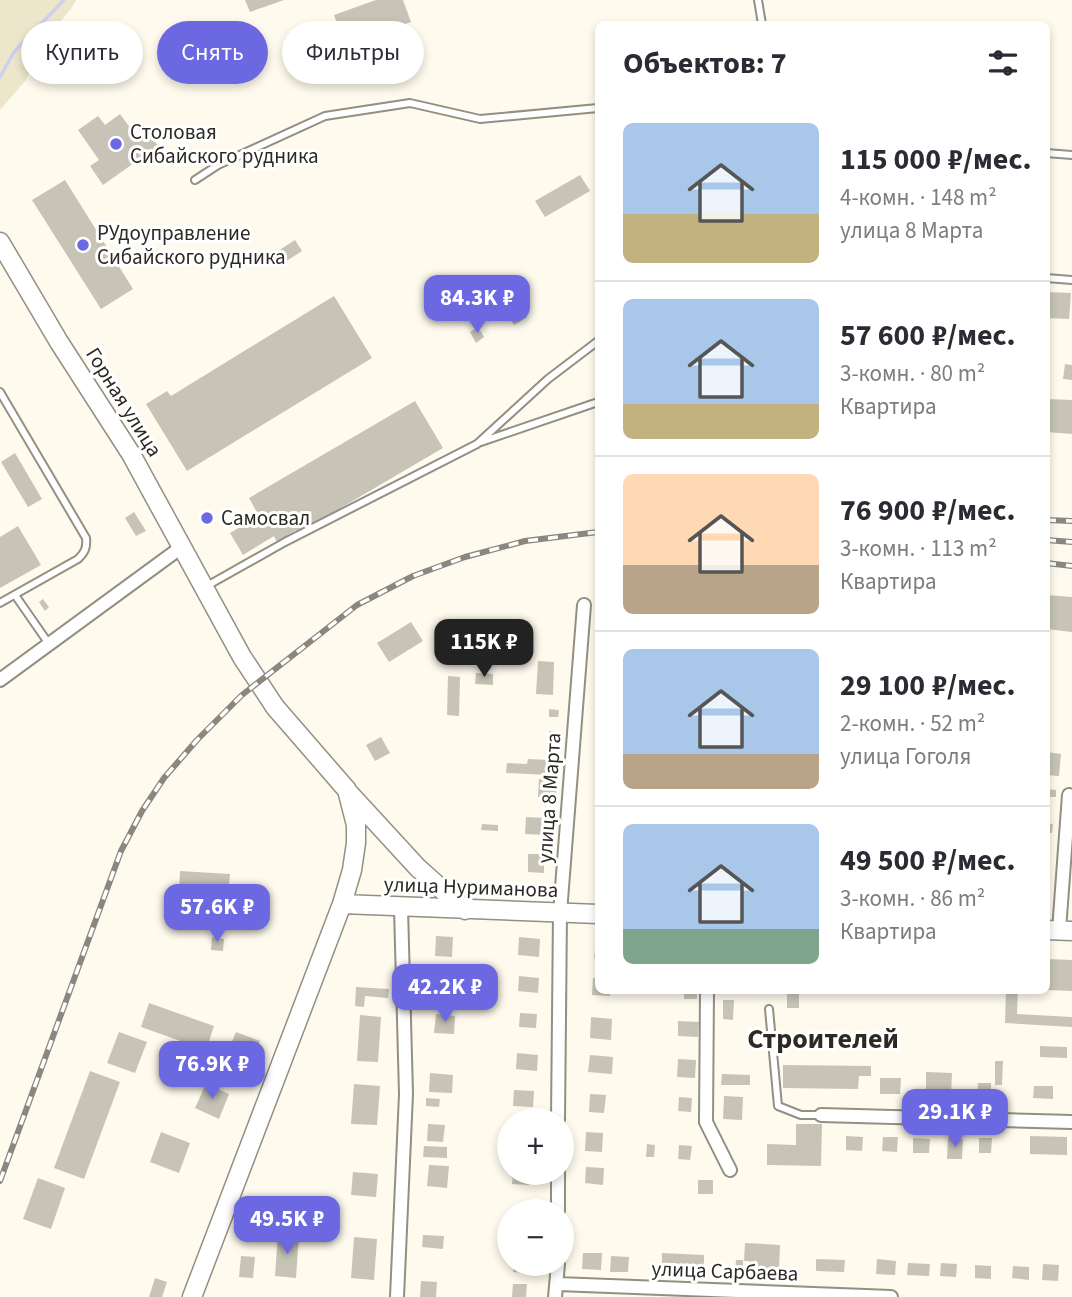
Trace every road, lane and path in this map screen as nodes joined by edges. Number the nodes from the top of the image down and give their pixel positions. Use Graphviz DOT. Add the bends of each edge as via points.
graph roads {
  1 [pos="758,0"];
  2 [pos="762,21"];
  3 [pos="595,108"];
  4 [pos="1050,153"];
  5 [pos="1072,155"];
  6 [pos="195,180"];
  7 [pos="0,242"];
  8 [pos="1050,278"];
  9 [pos="1072,280"];
  10 [pos="595,343"];
  11 [pos="0,392"];
  12 [pos="595,403"];
  13 [pos="477,443"];
  14 [pos="183,546"];
  15 [pos="205,587"];
  16 [pos="15,594"];
  17 [pos="0,603"];
  18 [pos="584,604"];
  19 [pos="49,644"];
  20 [pos="0,680"];
  21 [pos="347,790"];
  22 [pos="1069,795"];
  23 [pos="342,904"];
  24 [pos="401,908"];
  25 [pos="465,910"];
  26 [pos="560,913"];
  27 [pos="595,915"];
  28 [pos="1059,930"];
  29 [pos="707,994"];
  30 [pos="769,1009"];
  31 [pos="558,1108"];
  32 [pos="821,1115"];
  33 [pos="1072,1122"];
  34 [pos="730,1170"];
  35 [pos="556,1290"];
  36 [pos="192,1297"];
  37 [pos="397,1297"];
  38 [pos="891,1297"];
  1 -- 2 [label="lane"];
  3 -- 6 [label="lane" via="480,119 410,103 325,116"];
  4 -- 5 [label="lane"];
  7 -- 14 [label="main road, Горная улица"];
  8 -- 9 [label="lane"];
  10 -- 13 [label="lane"];
  11 -- 16 [label="lane" via="87,545 78,559"];
  12 -- 13 [label="lane"];
  13 -- 15 [label="lane"];
  14 -- 15 [label="main road, Горная улица"];
  14 -- 19 [label="street"];
  15 -- 21 [label="main road, Горная улица" via="275,707"];
  16 -- 17 [label="lane"];
  16 -- 19 [label="lane"];
  18 -- 26 [label="street, улица 8 Марта"];
  19 -- 20 [label="street"];
  21 -- 23 [label="main road" via="356,825 352,870"];
  21 -- 25 [label="main road, Горная улица" via="418,868"];
  22 -- 28 [label="street"];
  23 -- 24 [label="main road, улица Нуриманова"];
  23 -- 36 [label="main road"];
  24 -- 25 [label="main road, улица Нуриманова"];
  24 -- 37 [label="street" via="406,1094"];
  25 -- 26 [label="main road, улица Нуриманова"];
  26 -- 27 [label="main road, улица Нуриманова"];
  26 -- 31 [label="street, улица 8 Марта"];
  29 -- 34 [label="street" via="705,1122"];
  30 -- 32 [label="lane" via="778,1106 801,1115"];
  32 -- 33 [label="street"];
  35 -- 38 [label="street, улица Сарбаева"];
}
